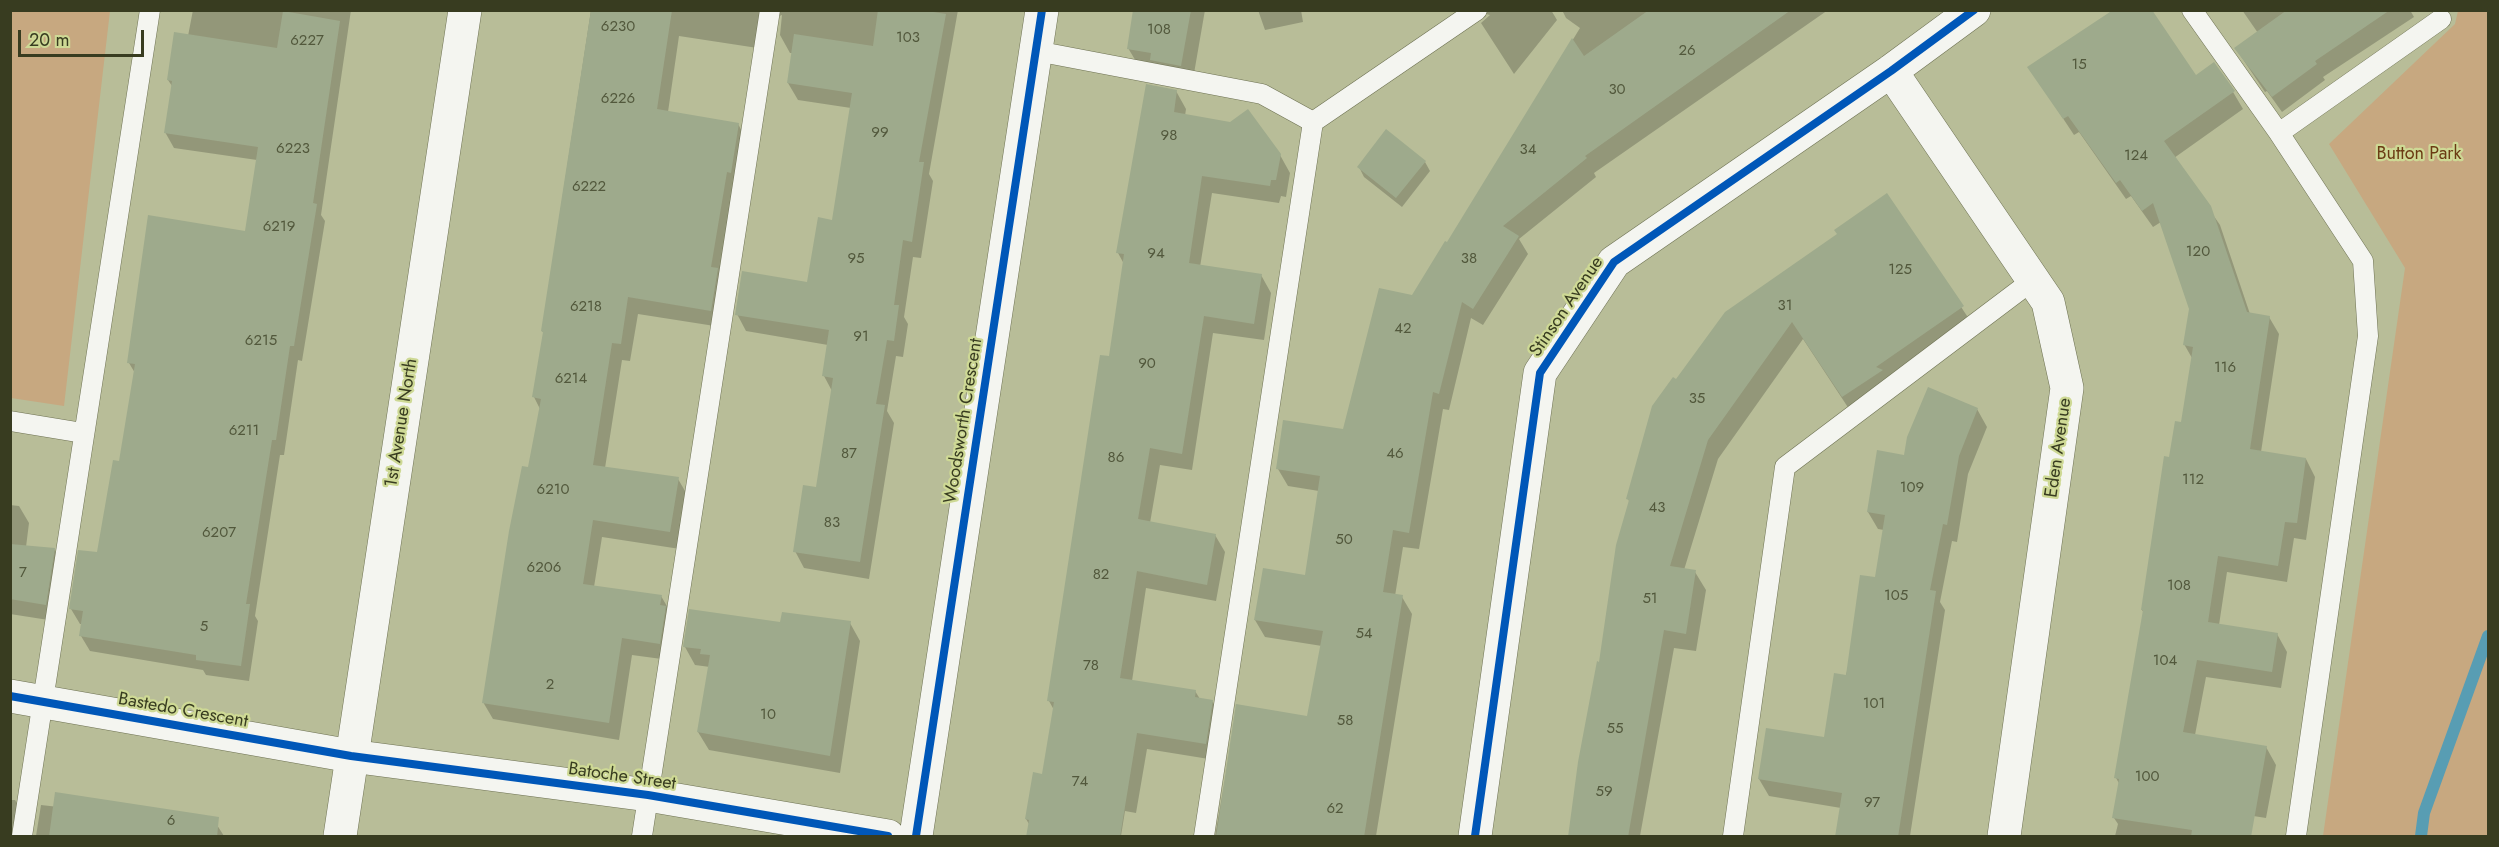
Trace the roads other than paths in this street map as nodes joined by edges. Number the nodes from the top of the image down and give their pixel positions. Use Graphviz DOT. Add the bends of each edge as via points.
graph roads {
  1 [pos="150,10"];
  2 [pos="465,10"];
  3 [pos="770,10"];
  4 [pos="1042,10"];
  5 [pos="1477,10"];
  6 [pos="1974,10"];
  7 [pos="2192,10"];
  8 [pos="2441,19"];
  9 [pos="1036,51"];
  10 [pos="1891,71"];
  11 [pos="1313,122"];
  12 [pos="2278,133"];
  13 [pos="2033,280"];
  14 [pos="10,421"];
  15 [pos="83,433"];
  16 [pos="10,696"];
  17 [pos="43,701"];
  18 [pos="351,756"];
  19 [pos="648,795"];
  20 [pos="22,837"];
  21 [pos="340,837"];
  22 [pos="642,837"];
  23 [pos="888,837"];
  24 [pos="916,837"];
  25 [pos="1204,837"];
  26 [pos="1475,837"];
  27 [pos="1733,837"];
  28 [pos="2004,837"];
  29 [pos="2296,837"];
  1 -- 15 [label="lane"];
  2 -- 18 [label="street, 1st Avenue North"];
  3 -- 19 [label="lane"];
  4 -- 9 [label="street, Woodsworth Crescent"];
  5 -- 11 [label="lane"];
  6 -- 10 [label="street, Stinson Avenue"];
  7 -- 12 [label="lane"];
  8 -- 12 [label="lane"];
  9 -- 11 [label="lane" via="1262,94"];
  9 -- 24 [label="street, Woodsworth Crescent"];
  10 -- 13 [label="street, Eden Avenue"];
  10 -- 26 [label="street, Stinson Avenue" via="1614,262 1540,374"];
  11 -- 25 [label="lane"];
  12 -- 29 [label="lane" via="2363,261 2368,336"];
  13 -- 27 [label="lane" via="1785,467"];
  13 -- 28 [label="street, Eden Avenue" via="2048,302 2067,388"];
  14 -- 15 [label="lane"];
  15 -- 17 [label="lane"];
  16 -- 17 [label="street, Bastedo Crescent"];
  17 -- 18 [label="street, Bastedo Crescent"];
  17 -- 20 [label="lane"];
  18 -- 19 [label="street, Batoche Street"];
  18 -- 21 [label="street, 1st Avenue North"];
  19 -- 22 [label="lane"];
  19 -- 23 [label="street, Batoche Street"];
}
